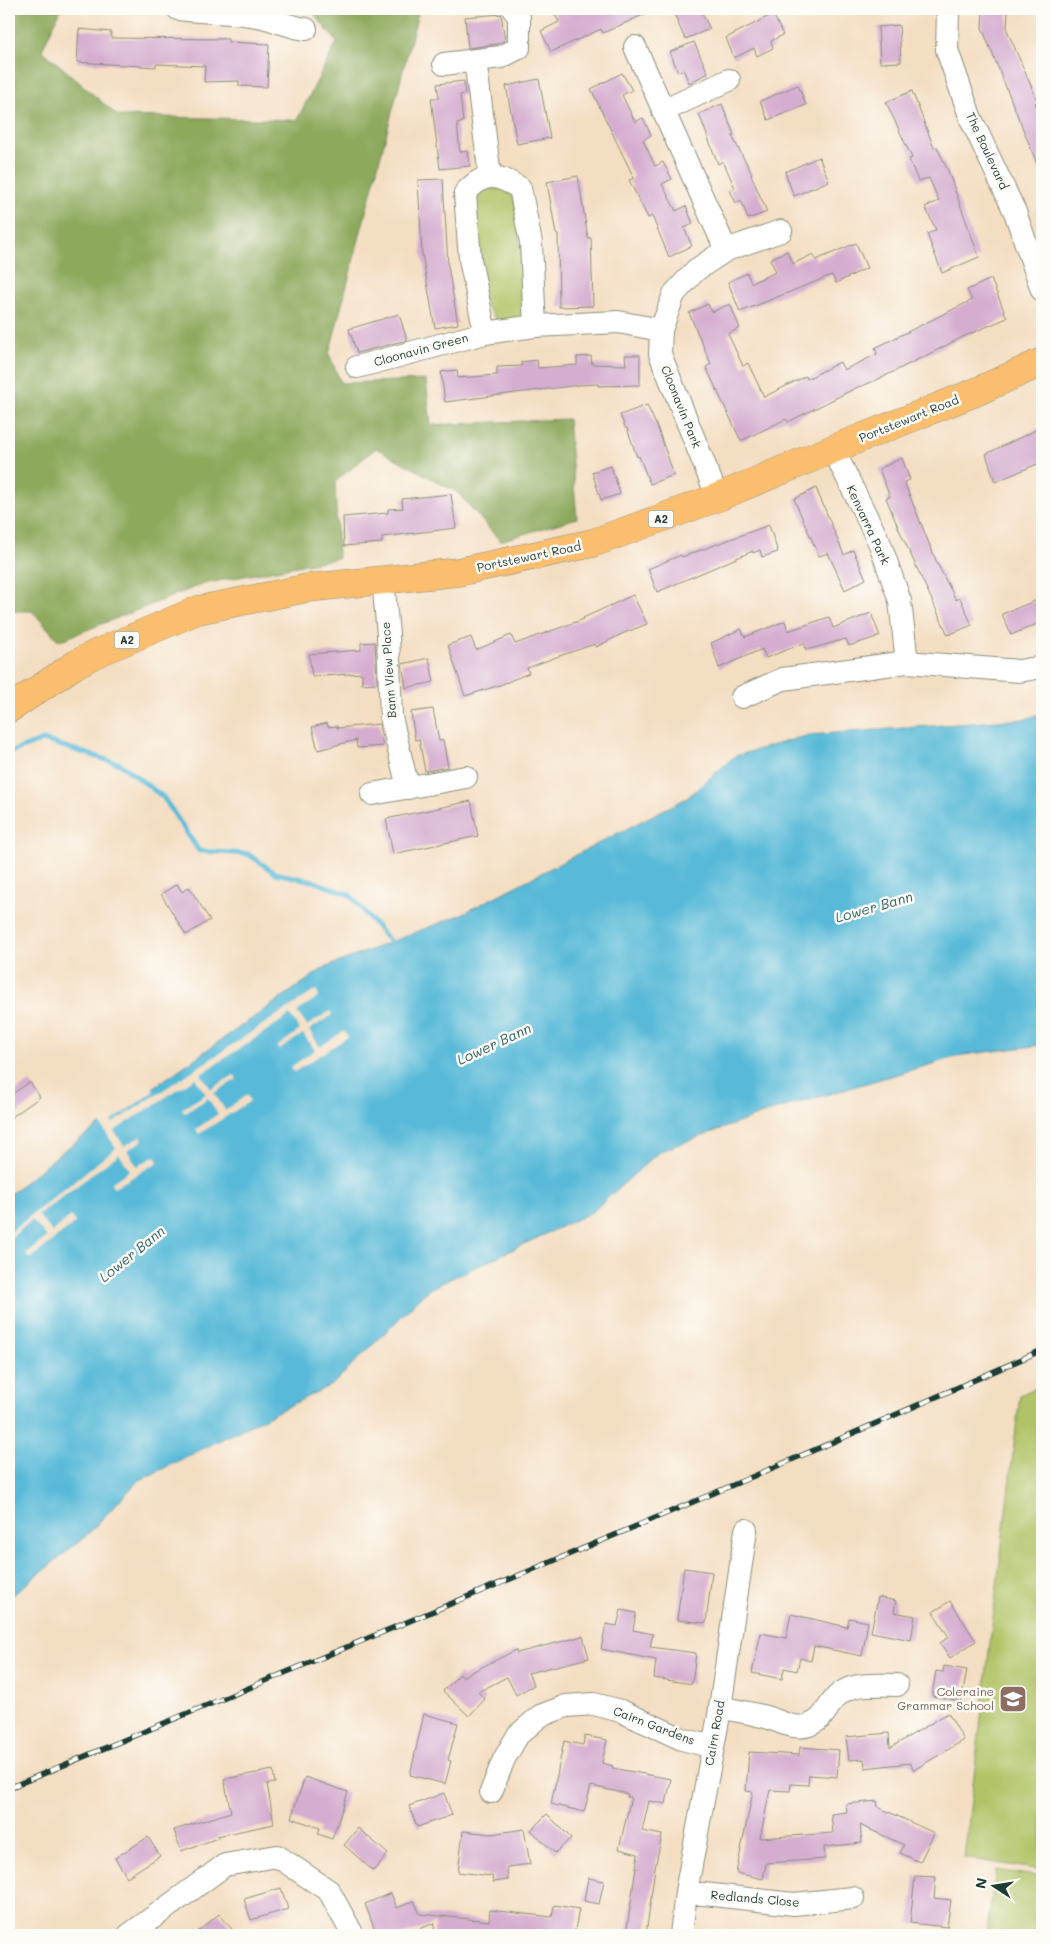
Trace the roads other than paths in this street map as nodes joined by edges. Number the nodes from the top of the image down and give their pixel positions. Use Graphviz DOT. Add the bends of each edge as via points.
graph roads {
  1 [pos="178,9"];
  2 [pos="513,9"];
  3 [pos="948,9"];
  4 [pos="306,29"];
  5 [pos="635,47"];
  6 [pos="475,60"];
  7 [pos="444,64"];
  8 [pos="729,80"];
  9 [pos="664,111"];
  10 [pos="490,176"];
  11 [pos="781,231"];
  12 [pos="726,250"];
  13 [pos="1042,290"];
  14 [pos="535,326"];
  15 [pos="661,330"];
  16 [pos="485,333"];
  17 [pos="1042,362"];
  18 [pos="357,367"];
  19 [pos="833,449"];
  20 [pos="716,498"];
  21 [pos="382,580"];
  22 [pos="907,662"];
  23 [pos="1042,667"];
  24 [pos="742,697"];
  25 [pos="9,710"];
  26 [pos="466,777"];
  27 [pos="408,788"];
  28 [pos="372,794"];
  29 [pos="746,1530"];
  30 [pos="897,1685"];
  31 [pos="720,1707"];
  32 [pos="713,1747"];
  33 [pos="492,1792"];
  34 [pos="686,1892"];
  35 [pos="852,1898"];
  36 [pos="129,1935"];
  37 [pos="353,1935"];
  38 [pos="680,1935"];
  1 -- 4 [label="street" via="257,16"];
  2 -- 6 [label="street" via="519,16 519,48 501,57"];
  3 -- 13 [label="street, The Boulevard" via="947,50 971,119 1015,212"];
  5 -- 9 [label="street"];
  6 -- 7 [label="street"];
  6 -- 10 [label="street"];
  8 -- 9 [label="street"];
  9 -- 12 [label="street"];
  10 -- 14 [label="street" via="505,179 520,188 531,243"];
  10 -- 16 [label="street, Cloonavin Green" via="476,181 465,193 470,259"];
  11 -- 12 [label="street, Cloonavin Park"];
  12 -- 15 [label="street, Cloonavin Park" via="696,270 674,294"];
  14 -- 15 [label="street, Cloonavin Green" via="618,322"];
  14 -- 16 [label="street, Cloonavin Green"];
  15 -- 20 [label="street, Cloonavin Park" via="660,354"];
  16 -- 18 [label="street, Cloonavin Green"];
  17 -- 19 [label="main road, Portstewart Road / A2"];
  19 -- 20 [label="main road, Portstewart Road / A2"];
  19 -- 22 [label="street, Kenvarra Park" via="880,544 900,601"];
  20 -- 21 [label="main road, Portstewart Road / A2" via="593,544 458,572"];
  21 -- 25 [label="main road, Portstewart Road / A2" via="308,588 198,610 76,664"];
  21 -- 27 [label="street, Bann View Place" via="391,717"];
  22 -- 23 [label="street" via="1019,671"];
  22 -- 24 [label="street" via="783,679"];
  26 -- 27 [label="street"];
  27 -- 28 [label="street"];
  29 -- 31 [label="street, Cairn Road"];
  30 -- 31 [label="street" via="857,1686 844,1691 833,1700 826,1713 809,1725 788,1727 768,1718"];
  31 -- 32 [label="street, Cairn Road"];
  32 -- 33 [label="street, Cairn Gardens" via="682,1739 621,1711 594,1704 566,1706 540,1716 518,1735 504,1759"];
  32 -- 34 [label="street, Cairn Road"];
  34 -- 35 [label="street, Redlands Close" via="794,1904"];
  34 -- 38 [label="street, Cairn Road"];
  36 -- 37 [label="street" via="225,1865 277,1856 329,1891"];
}
